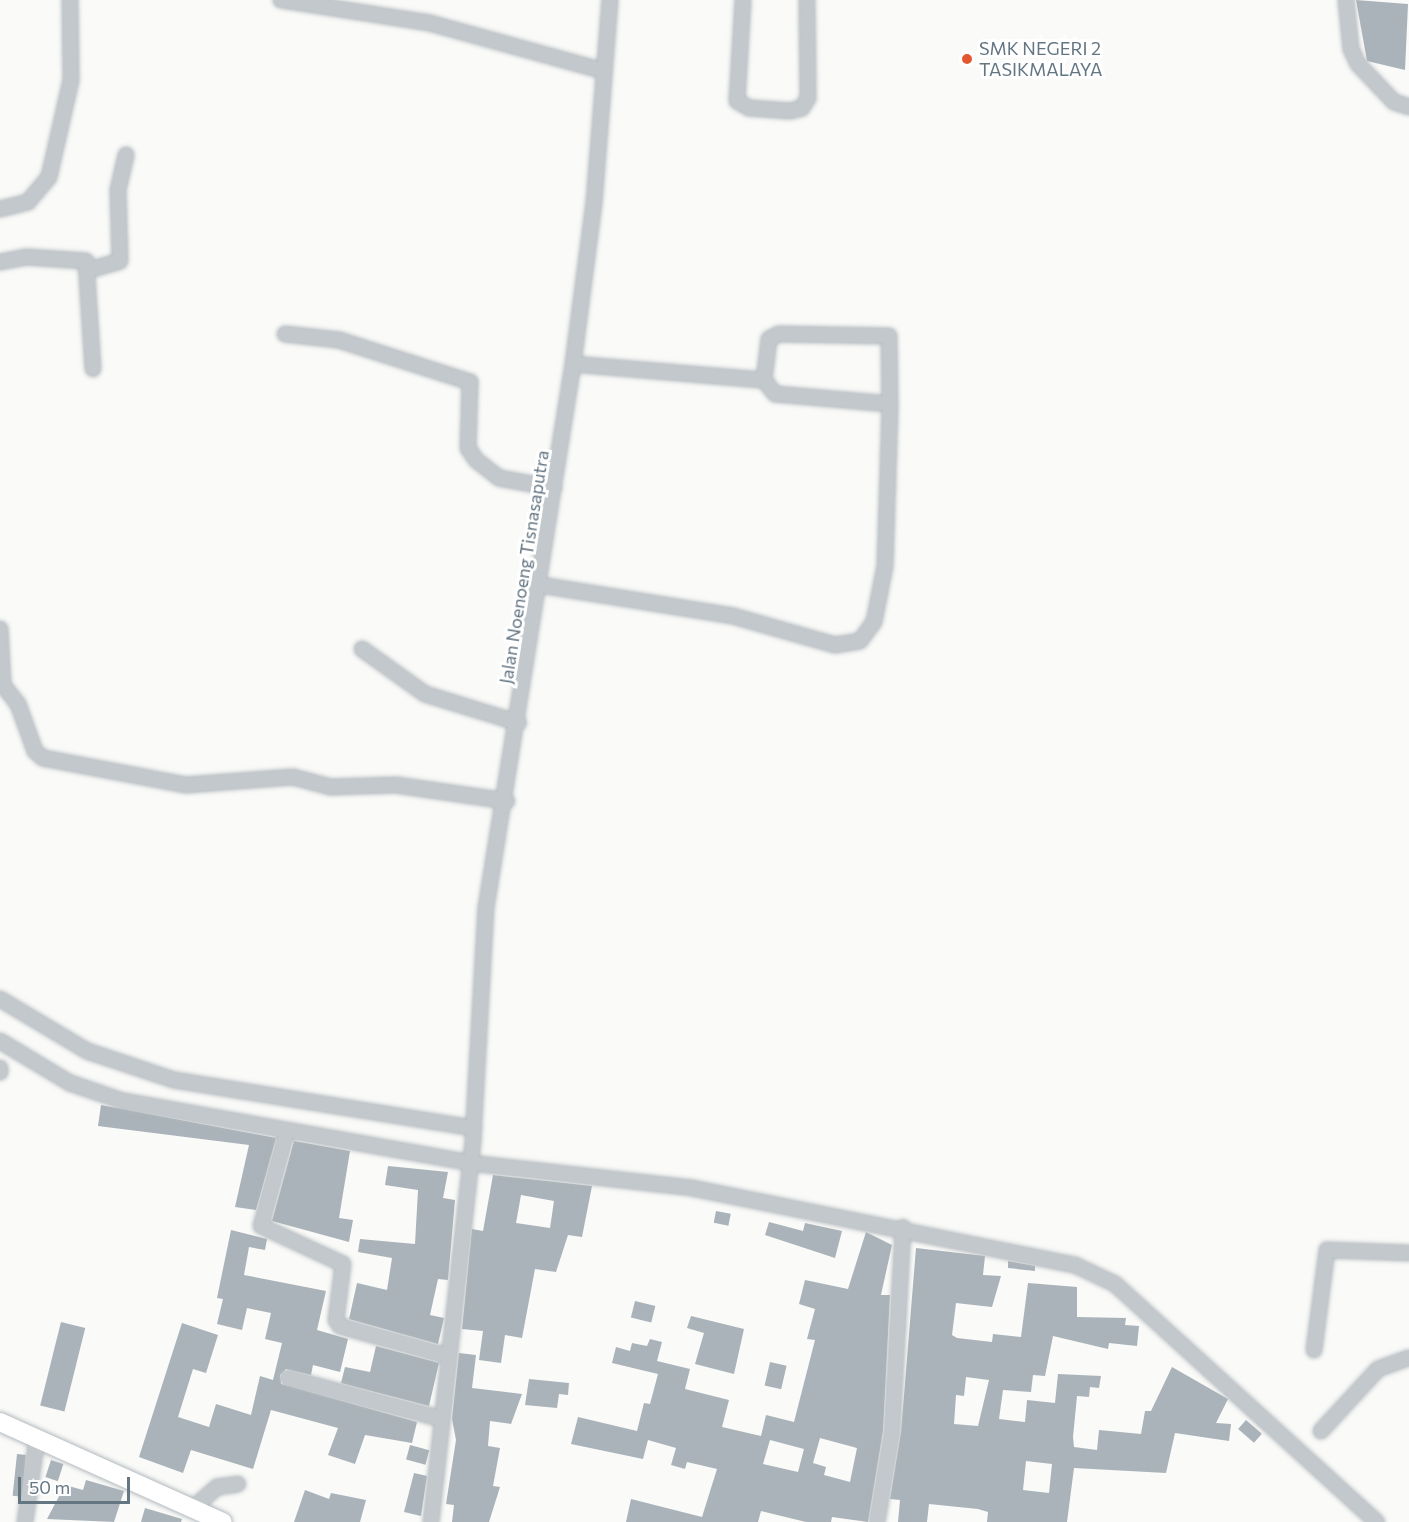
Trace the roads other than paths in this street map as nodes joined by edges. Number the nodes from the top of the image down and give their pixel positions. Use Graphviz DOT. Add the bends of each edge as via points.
graph roads {
  1 [pos="70,0"];
  2 [pos="281,0"];
  3 [pos="609,0"];
  4 [pos="743,0"];
  5 [pos="807,0"];
  6 [pos="1346,0"];
  7 [pos="604,71"];
  8 [pos="1409,107"];
  9 [pos="126,155"];
  10 [pos="0,209"];
  11 [pos="0,262"];
  12 [pos="89,270"];
  13 [pos="285,334"];
  14 [pos="573,364"];
  15 [pos="93,369"];
  16 [pos="764,380"];
  17 [pos="890,404"];
  18 [pos="554,488"];
  19 [pos="540,585"];
  20 [pos="0,629"];
  21 [pos="362,649"];
  22 [pos="519,723"];
  23 [pos="507,801"];
  24 [pos="0,999"];
  25 [pos="0,1041"];
  26 [pos="287,1131"];
  27 [pos="473,1134"];
  28 [pos="471,1159"];
  29 [pos="903,1227"];
  30 [pos="1409,1253"];
  31 [pos="1314,1350"];
  32 [pos="450,1358"];
  33 [pos="1409,1358"];
  34 [pos="288,1378"];
  35 [pos="442,1419"];
  36 [pos="0,1422"];
  37 [pos="1321,1431"];
  38 [pos="37,1439"];
  39 [pos="238,1484"];
  40 [pos="193,1508"];
  41 [pos="25,1522"];
  42 [pos="223,1522"];
  43 [pos="431,1522"];
  44 [pos="877,1522"];
  45 [pos="1377,1522"];
  1 -- 10 [label="street" via="70,80 49,177 28,202"];
  2 -- 7 [label="street" via="430,23"];
  3 -- 7 [label="street, Jalan Noenoeng Tisnasaputra"];
  4 -- 5 [label="street" via="737,101 749,108 790,111 802,108 808,98"];
  6 -- 8 [label="street" via="1351,49 1358,64 1394,102"];
  7 -- 14 [label="street, Jalan Noenoeng Tisnasaputra"];
  9 -- 12 [label="street" via="118,190 120,261"];
  11 -- 12 [label="street" via="79,257"];
  12 -- 15 [label="street"];
  13 -- 18 [label="street" via="339,340 470,382 468,448 476,460 499,478"];
  14 -- 16 [label="street"];
  14 -- 18 [label="street, Jalan Noenoeng Tisnasaputra"];
  16 -- 17 [label="street" via="776,394"];
  16 -- 17 [label="street" via="774,334 884,334 892,342"];
  17 -- 19 [label="street" via="885,566 874,622 860,641 835,645 733,616"];
  18 -- 19 [label="street, Jalan Noenoeng Tisnasaputra"];
  19 -- 22 [label="street, Jalan Noenoeng Tisnasaputra"];
  20 -- 23 [label="street" via="3,685 18,704 35,751 43,758 186,785 293,777 330,787 396,785"];
  21 -- 22 [label="street" via="424,694"];
  22 -- 23 [label="street, Jalan Noenoeng Tisnasaputra"];
  23 -- 27 [label="street, Jalan Noenoeng Tisnasaputra" via="486,908"];
  24 -- 27 [label="street" via="87,1051 174,1080"];
  25 -- 26 [label="street" via="70,1083 123,1101"];
  26 -- 28 [label="street"];
  26 -- 32 [label="street" via="261,1226 344,1264 336,1320 340,1326"];
  27 -- 28 [label="street, Jalan Noenoeng Tisnasaputra"];
  28 -- 29 [label="street" via="692,1188"];
  28 -- 32 [label="street, Jalan Noenoeng Tisnasaputra"];
  29 -- 44 [label="street" via="892,1432"];
  29 -- 45 [label="street" via="1075,1265 1115,1284"];
  30 -- 31 [label="street" via="1327,1250"];
  32 -- 35 [label="street, Jalan Noenoeng Tisnasaputra"];
  33 -- 37 [label="street" via="1378,1369"];
  34 -- 35 [label="street"];
  35 -- 43 [label="street, Jalan Noenoeng Tisnasaputra"];
  36 -- 38 [label="main road"];
  38 -- 40 [label="main road"];
  38 -- 41 [label="street"];
  39 -- 40 [label="street" via="217,1487"];
  40 -- 42 [label="main road"];
}
